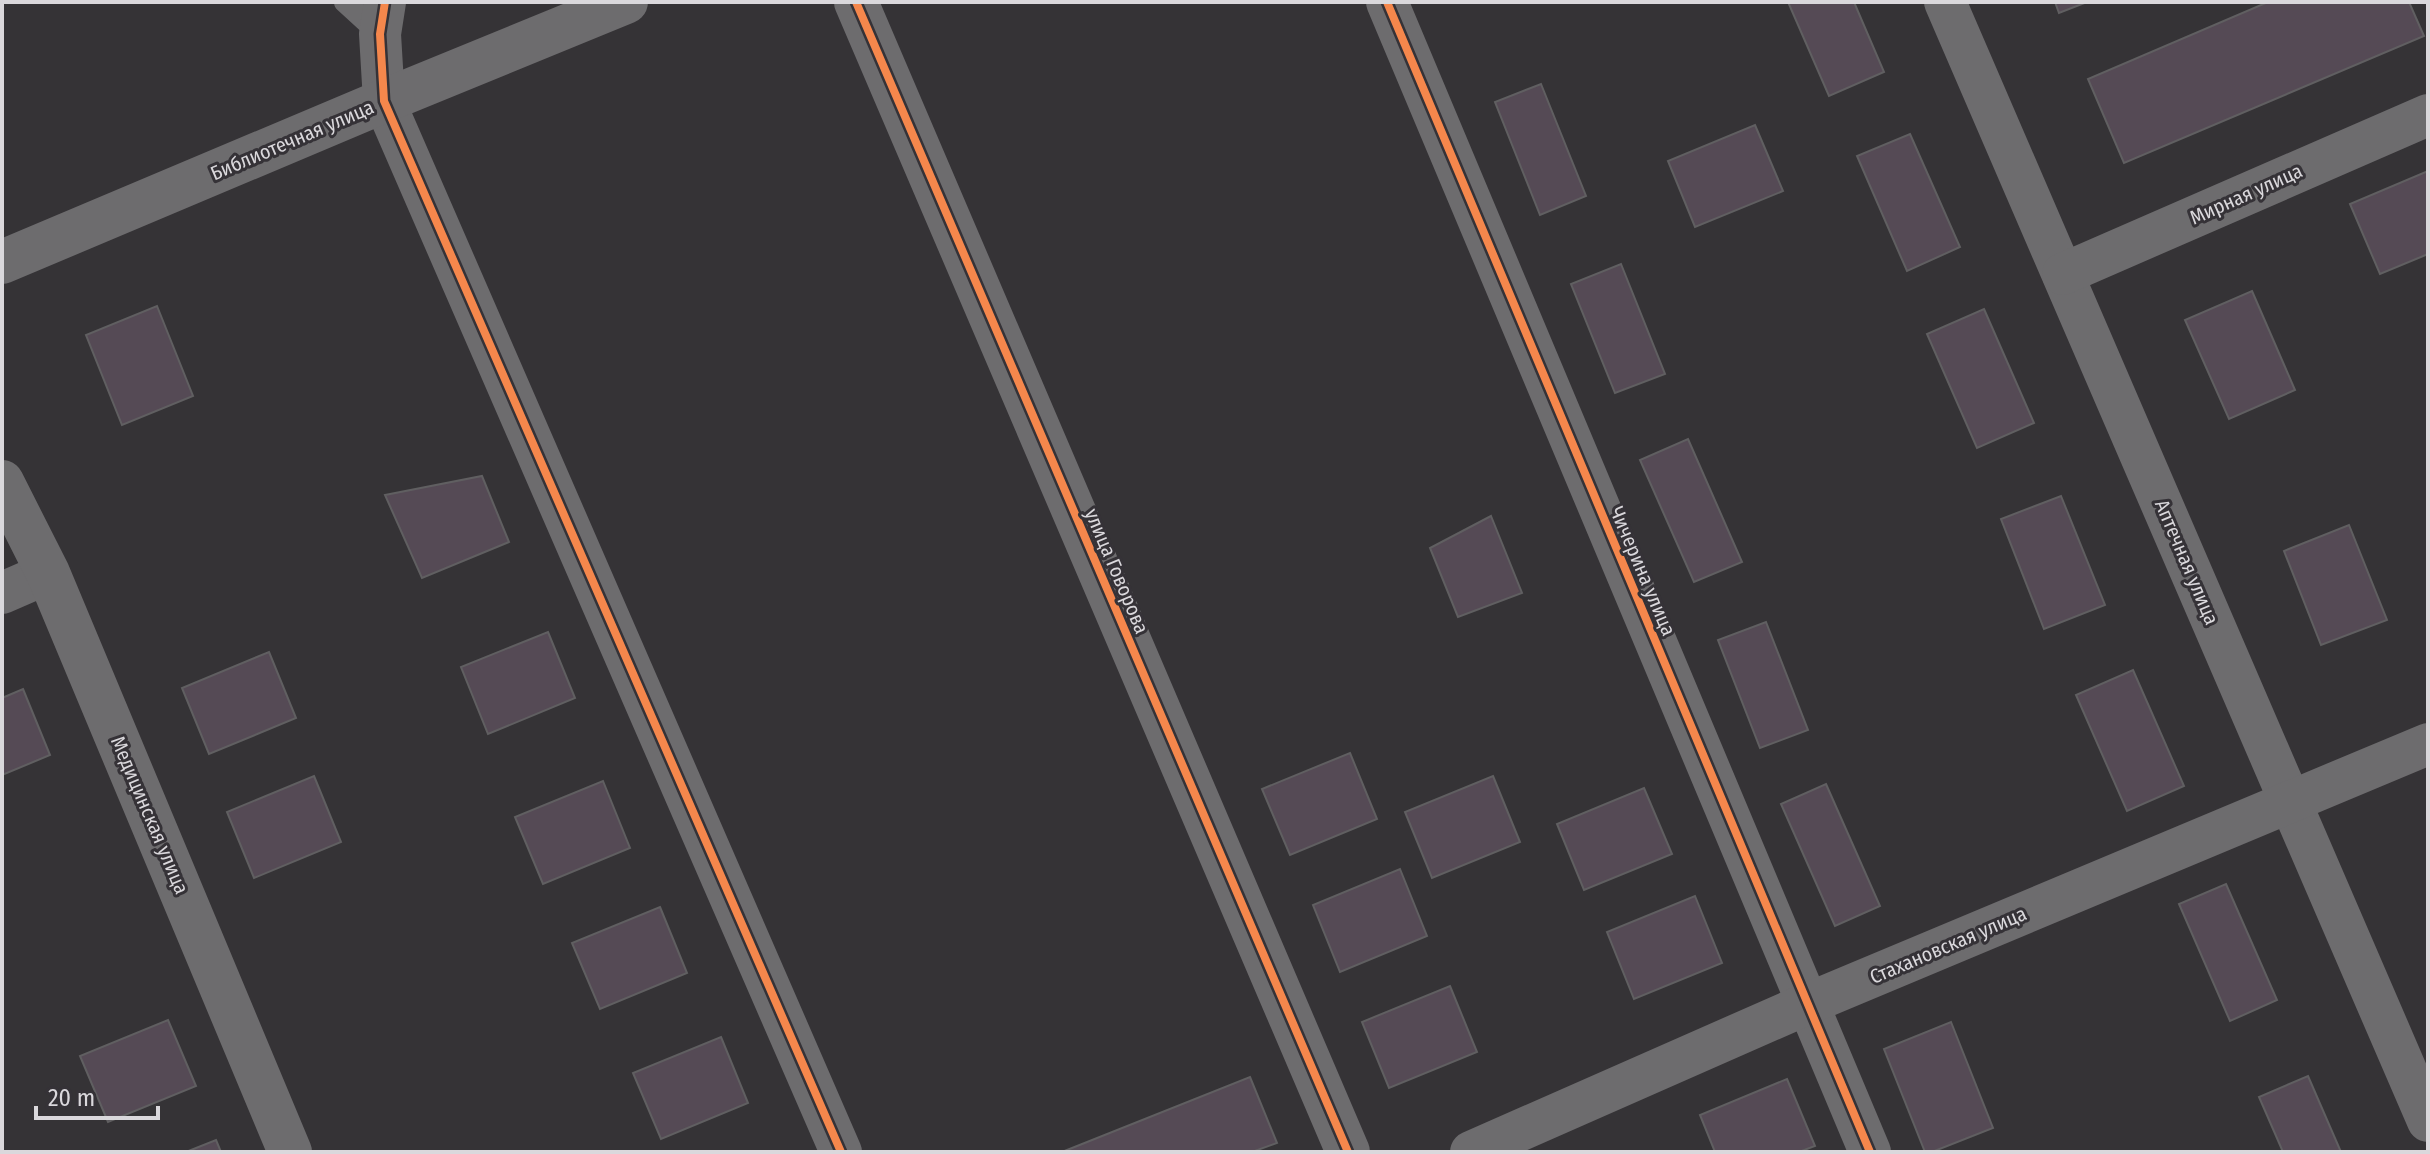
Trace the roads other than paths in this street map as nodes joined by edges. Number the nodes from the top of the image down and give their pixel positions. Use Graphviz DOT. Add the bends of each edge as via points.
graph roads {
  1 [pos="345,2"];
  2 [pos="626,2"];
  3 [pos="856,2"];
  4 [pos="1387,2"];
  5 [pos="1945,2"];
  6 [pos="383,18"];
  7 [pos="384,101"];
  8 [pos="2428,115"];
  9 [pos="2,262"];
  10 [pos="2063,274"];
  11 [pos="2,482"];
  12 [pos="48,573"];
  13 [pos="2,593"];
  14 [pos="2428,744"];
  15 [pos="2290,802"];
  16 [pos="1807,1004"];
  17 [pos="2428,1121"];
  18 [pos="290,1152"];
  19 [pos="841,1152"];
  20 [pos="1348,1152"];
  21 [pos="1471,1152"];
  22 [pos="1870,1152"];
  1 -- 6 [label="lane"];
  2 -- 7 [label="street, Библиотечная улица"];
  3 -- 20 [label="street, улица Говорова"];
  4 -- 16 [label="street, Чичерина улица"];
  5 -- 10 [label="street, Аптечная улица"];
  6 -- 7 [label="street"];
  7 -- 9 [label="street, Библиотечная улица"];
  7 -- 19 [label="street"];
  8 -- 10 [label="street, Мирная улица"];
  10 -- 15 [label="street, Аптечная улица"];
  11 -- 12 [label="street, Медицинская улица"];
  12 -- 13 [label="street"];
  12 -- 18 [label="street, Медицинская улица"];
  14 -- 15 [label="street, Стахановская улица"];
  15 -- 16 [label="street, Стахановская улица"];
  15 -- 17 [label="street, Аптечная улица"];
  16 -- 21 [label="street, Стахановская улица"];
  16 -- 22 [label="street, Чичерина улица"];
}
